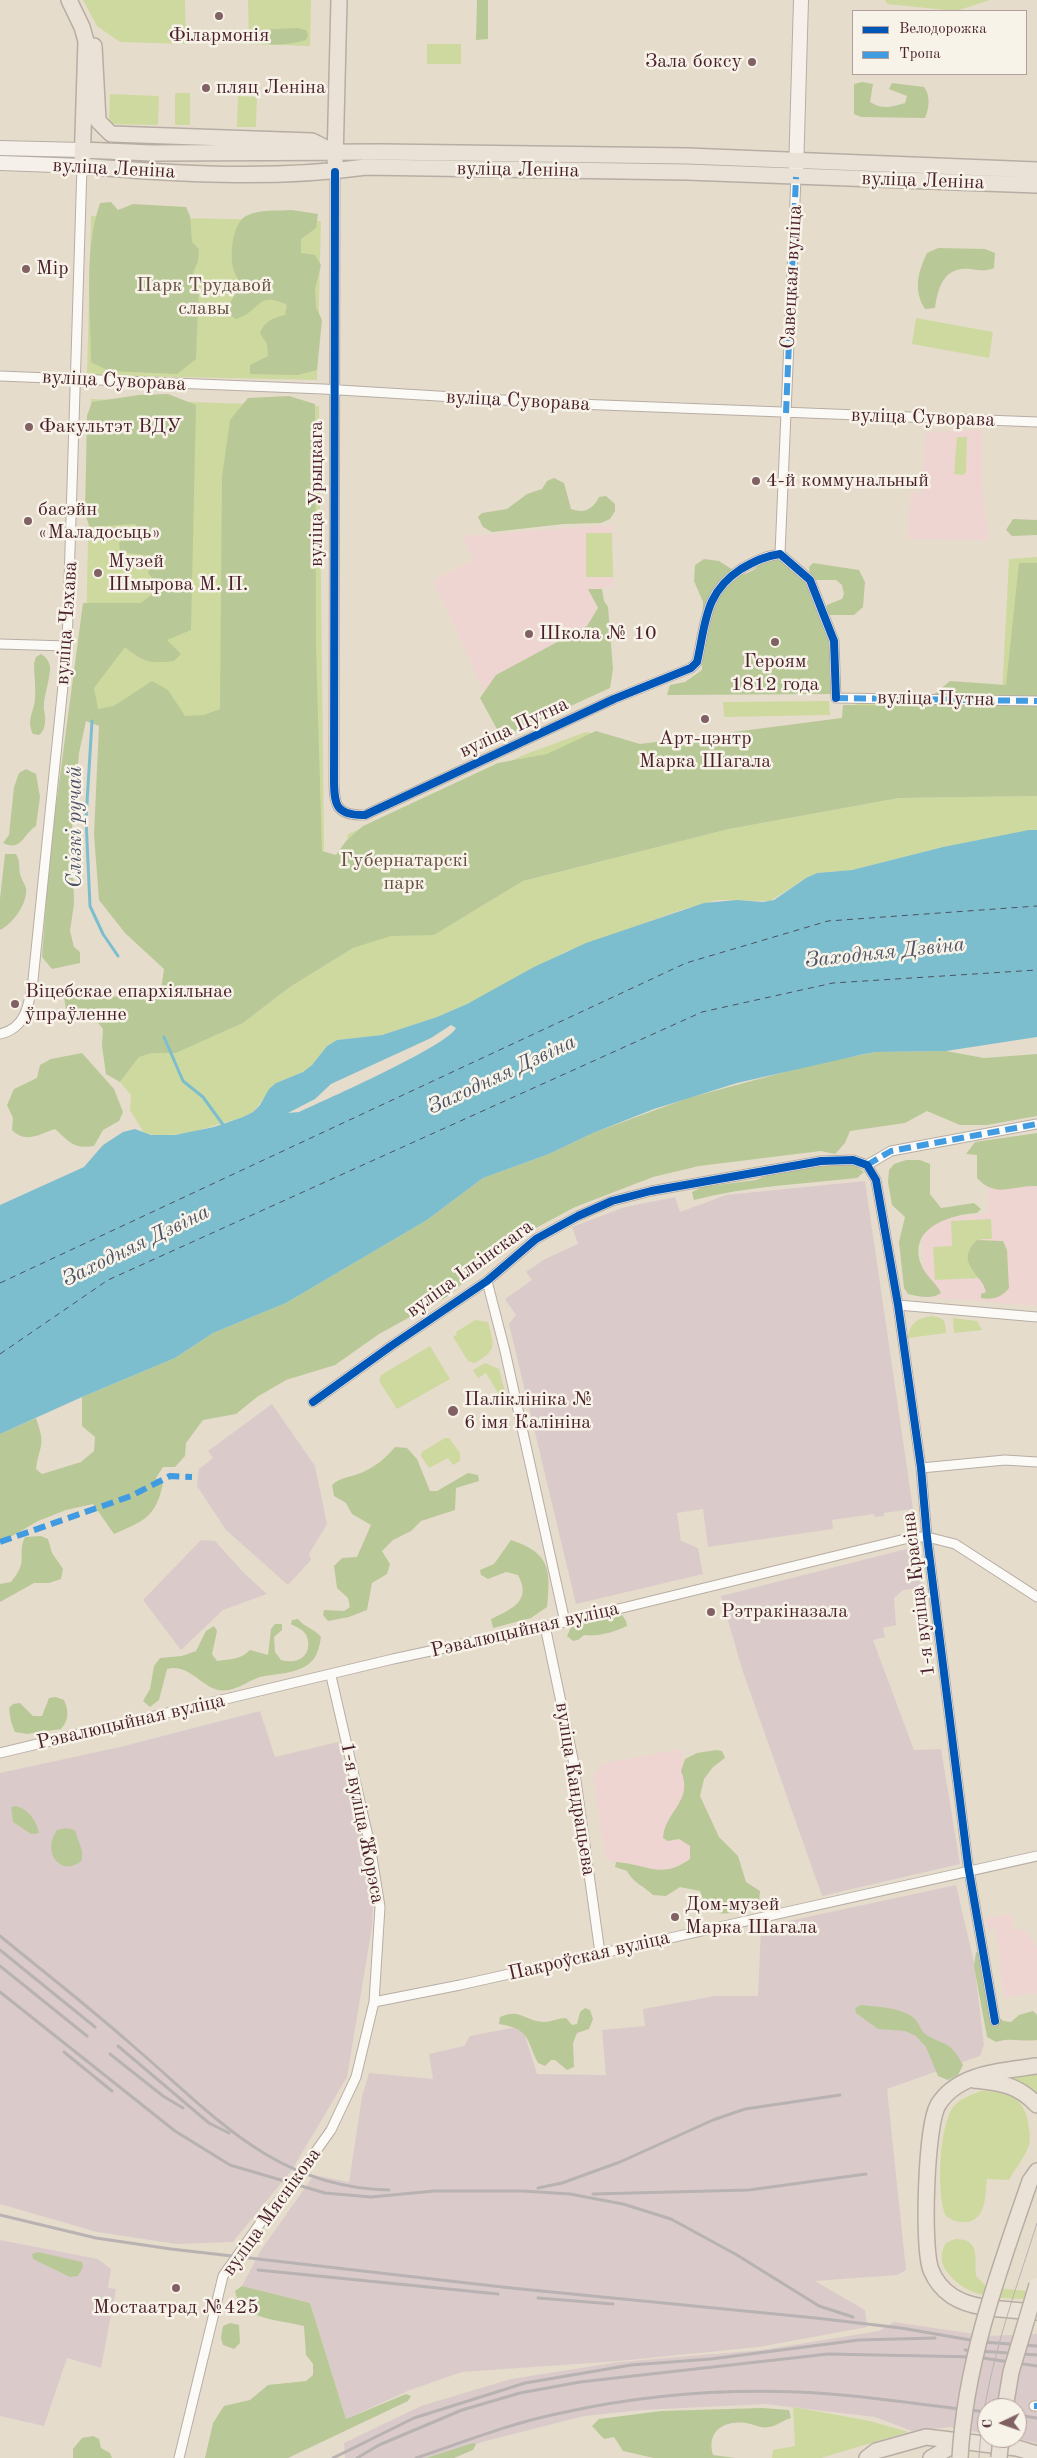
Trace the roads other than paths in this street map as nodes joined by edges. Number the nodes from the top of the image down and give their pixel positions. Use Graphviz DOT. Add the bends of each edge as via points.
graph roads {
  1 [pos="69,0"];
  2 [pos="77,0"];
  3 [pos="339,0"];
  4 [pos="801,0"];
  5 [pos="0,148"];
  6 [pos="82,150"];
  7 [pos="335,153"];
  8 [pos="797,161"];
  9 [pos="0,163"];
  10 [pos="82,166"];
  11 [pos="1037,170"];
  12 [pos="335,172"];
  13 [pos="796,177"];
  14 [pos="1037,185"];
  15 [pos="0,376"];
  16 [pos="76,379"];
  17 [pos="333,390"];
  18 [pos="786,413"];
  19 [pos="1037,422"];
  20 [pos="780,554"];
  21 [pos="0,644"];
  22 [pos="68,646"];
  23 [pos="1037,701"];
  24 [pos="344,812"];
  25 [pos="0,1034"];
  26 [pos="1037,1124"];
  27 [pos="867,1165"];
  28 [pos="487,1281"];
  29 [pos="898,1305"];
  30 [pos="1037,1317"];
  31 [pos="313,1402"];
  32 [pos="1037,1462"];
  33 [pos="922,1468"];
  34 [pos="927,1537"];
  35 [pos="1037,1597"];
  36 [pos="565,1622"];
  37 [pos="545,1626"];
  38 [pos="330,1676"];
  39 [pos="0,1753"];
  40 [pos="1037,1856"];
  41 [pos="969,1870"];
  42 [pos="600,1953"];
  43 [pos="374,2002"];
  44 [pos="995,2022"];
  45 [pos="1037,2066"];
  46 [pos="970,2080"];
  47 [pos="1037,2105"];
  48 [pos="1034,2176"];
  49 [pos="1037,2284"];
  50 [pos="1037,2312"];
  51 [pos="1007,2398"];
  52 [pos="959,2442"];
  53 [pos="1017,2453"];
  54 [pos="872,2454"];
  55 [pos="1037,2454"];
  56 [pos="179,2458"];
  57 [pos="891,2458"];
  58 [pos="931,2458"];
  59 [pos="960,2458"];
  1 -- 6 [label="main road" via="86,41"];
  2 -- 7 [label="main road" via="94,42 98,121 106,132 124,136 312,140"];
  3 -- 7 [label="main road, вуліца Урыцкага"];
  4 -- 8 [label="street, Савецкая вуліца"];
  5 -- 6 [label="street, вуліца Леніна"];
  6 -- 7 [label="main road, вуліца Леніна"];
  6 -- 10 [label="main road"];
  7 -- 8 [label="main road, вуліца Леніна" via="687,156"];
  7 -- 12 [label="main road, вуліца Урыцкага"];
  8 -- 11 [label="main road, вуліца Леніна"];
  8 -- 13 [label="street, Савецкая вуліца"];
  9 -- 10 [label="street, вуліца Леніна"];
  10 -- 12 [label="main road, вуліца Леніна" via="160,173"];
  10 -- 16 [label="street, вуліца Чэхава"];
  12 -- 13 [label="main road, вуліца Леніна" via="366,168 434,168"];
  12 -- 17 [label="street, вуліца Урыцкага"];
  13 -- 14 [label="main road, вуліца Леніна"];
  13 -- 18 [label="street, Савецкая вуліца"];
  15 -- 16 [label="street, вуліца Суворава"];
  16 -- 17 [label="street, вуліца Суворава"];
  16 -- 22 [label="street, вуліца Чэхава"];
  17 -- 18 [label="street, вуліца Суворава"];
  17 -- 24 [label="street, вуліца Урыцкага" via="334,798 339,810"];
  18 -- 19 [label="street, вуліца Суворава"];
  18 -- 20 [label="street, Савецкая вуліца"];
  20 -- 23 [label="street, вуліца Путна" via="810,580 834,641 836,698"];
  20 -- 24 [label="street, вуліца Путна" via="763,557 726,579 711,602 696,662 672,677 614,699 365,815"];
  21 -- 22 [label="street"];
  22 -- 25 [label="street, вуліца Чэхава" via="33,980 28,1008 18,1026"];
  26 -- 27 [label="street" via="891,1152"];
  27 -- 28 [label="street, вуліца Ільінскага" via="853,1160 821,1161 612,1201 536,1239"];
  27 -- 29 [label="street, 1-я вуліца Красіна" via="876,1180"];
  28 -- 31 [label="street, вуліца Ільінскага"];
  28 -- 36 [label="street"];
  29 -- 30 [label="street"];
  29 -- 33 [label="street, 1-я вуліца Красіна"];
  32 -- 33 [label="street" via="1005,1460"];
  33 -- 34 [label="street, 1-я вуліца Красіна"];
  34 -- 35 [label="street, Рэвалюцыйная вуліца" via="955,1544"];
  34 -- 36 [label="street, Рэвалюцыйная вуліца" via="901,1538"];
  34 -- 41 [label="street, 1-я вуліца Красіна"];
  36 -- 37 [label="street, Рэвалюцыйная вуліца"];
  37 -- 38 [label="street, Рэвалюцыйная вуліца"];
  37 -- 42 [label="street, вуліца Кандрацьева" via="572,1758"];
  38 -- 39 [label="street, Рэвалюцыйная вуліца"];
  38 -- 43 [label="street, 1-я вуліца Жорэса" via="370,1845 380,1906"];
  40 -- 41 [label="street, Пакроўская вуліца"];
  41 -- 42 [label="street, Пакроўская вуліца"];
  41 -- 44 [label="street, 1-я вуліца Красіна"];
  42 -- 43 [label="street, Пакроўская вуліца"];
  43 -- 56 [label="street, вуліца Мяснікова" via="356,2077 331,2130 223,2276"];
  45 -- 46 [label="main road" via="983,2073"];
  46 -- 47 [label="main road" via="1004,2083 1025,2093"];
  46 -- 50 [label="main road" via="938,2105 932,2122 927,2208 931,2271 940,2286 952,2296 971,2304"];
  48 -- 59 [label="main road, bridge" via="988,2308 972,2374"];
  49 -- 51 [label="main road, bridge"];
  52 -- 53 [label="main road"];
  52 -- 54 [label="main road" via="926,2436"];
  52 -- 58 [label="main road"];
  53 -- 55 [label="main road"];
  54 -- 57 [label="main road"];
}
